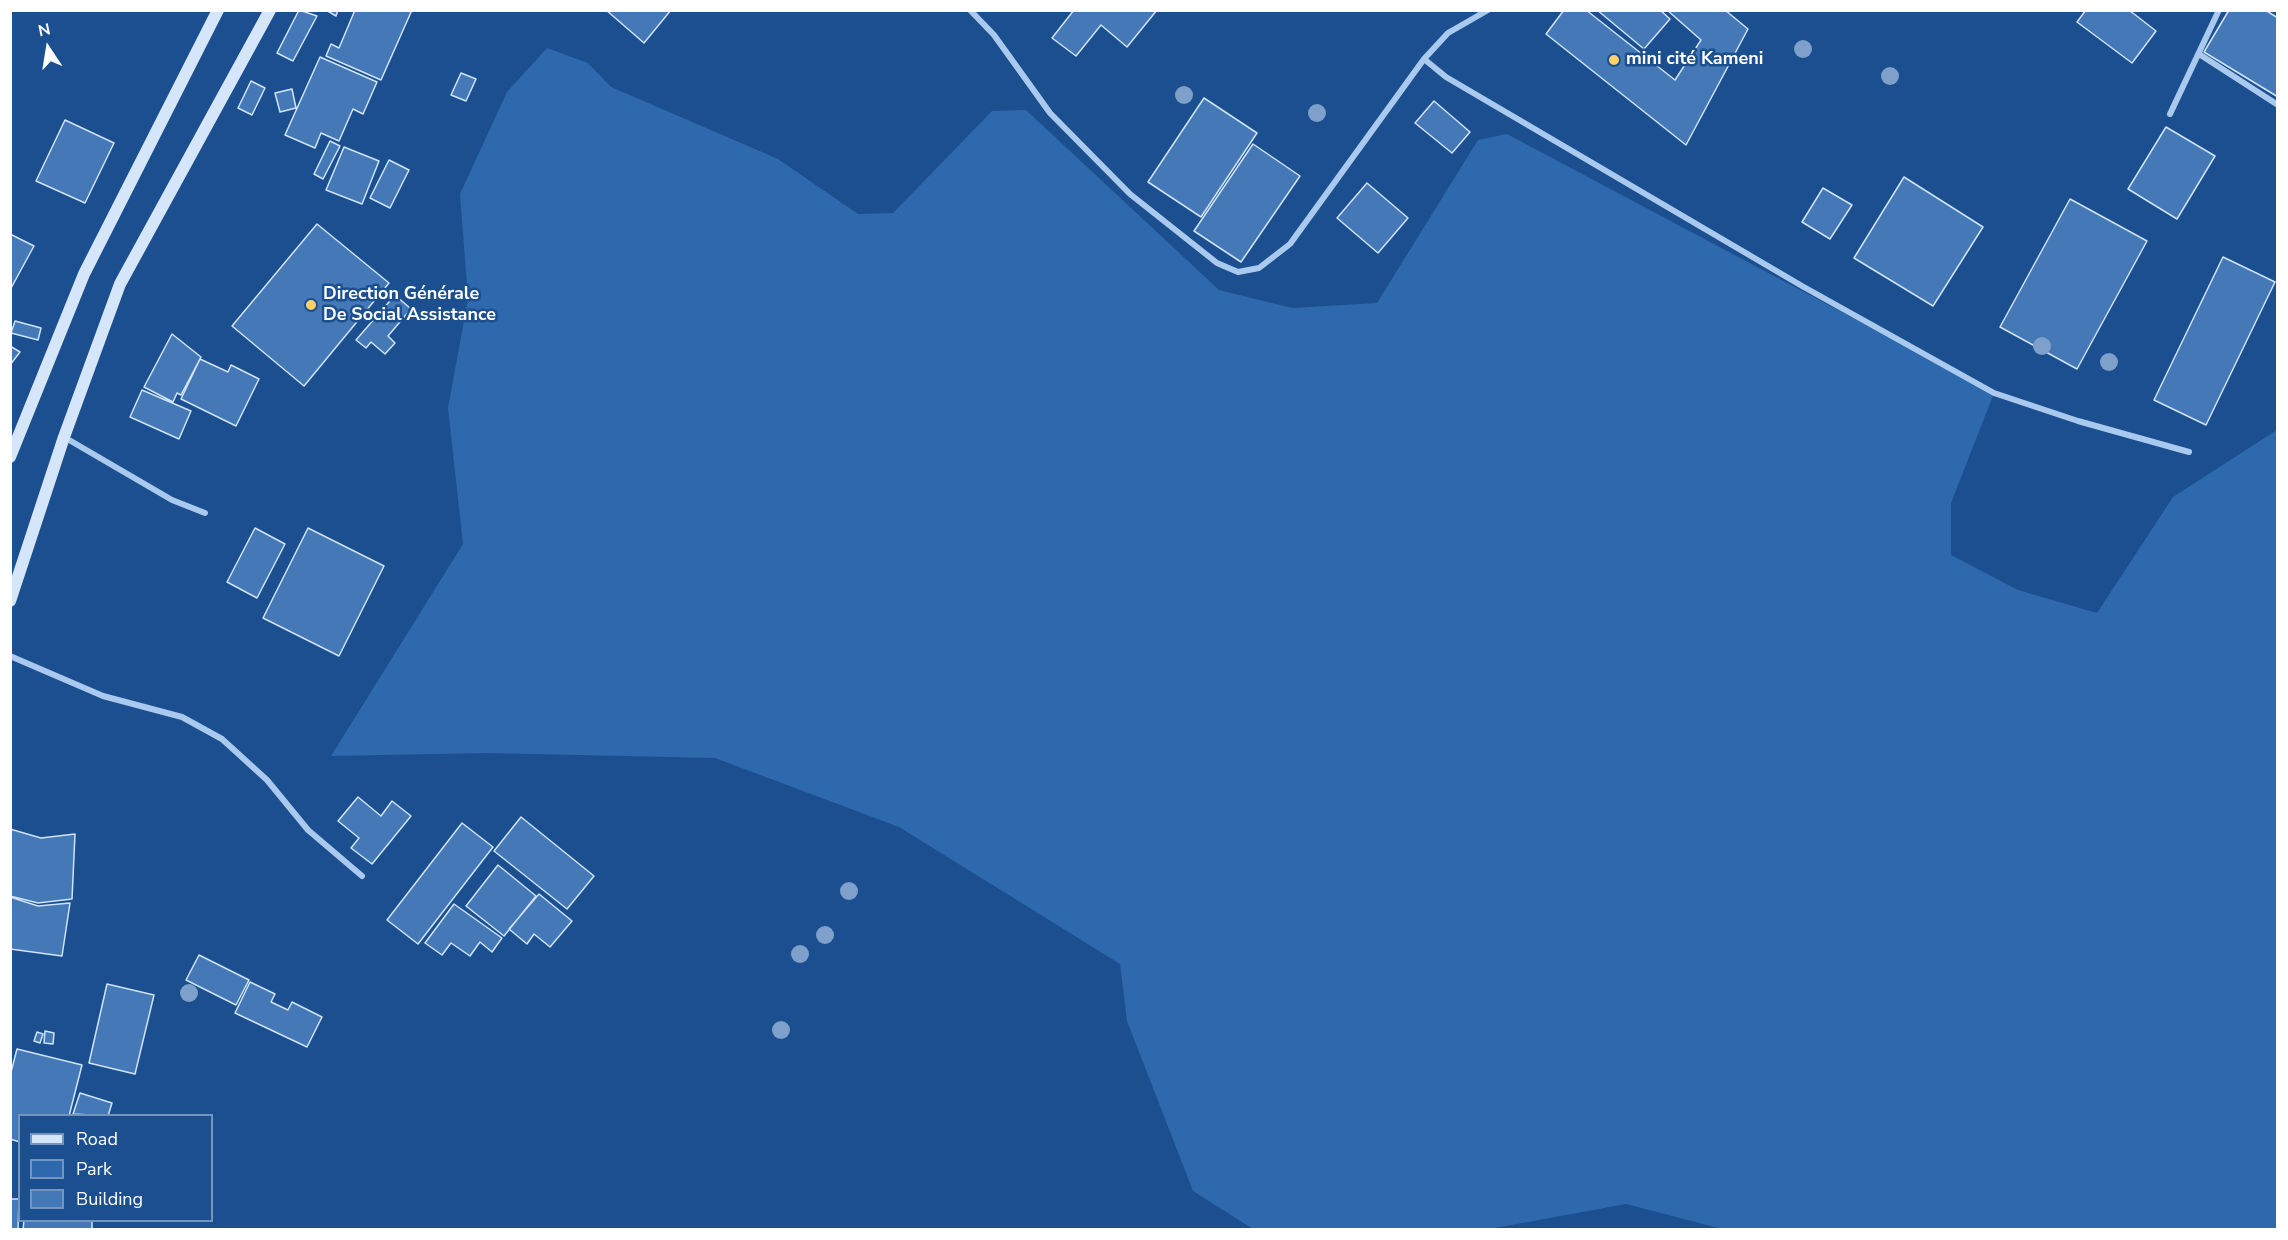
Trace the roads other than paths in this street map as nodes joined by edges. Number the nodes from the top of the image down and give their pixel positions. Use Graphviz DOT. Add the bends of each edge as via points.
graph roads {
  1 [pos="218,10"];
  2 [pos="270,10"];
  3 [pos="970,10"];
  4 [pos="1488,10"];
  5 [pos="2218,10"];
  6 [pos="2199,54"];
  7 [pos="1424,59"];
  8 [pos="2277,105"];
  9 [pos="2170,114"];
  10 [pos="64,437"];
  11 [pos="2189,452"];
  12 [pos="10,457"];
  13 [pos="205,513"];
  14 [pos="10,601"];
  15 [pos="10,656"];
  16 [pos="362,876"];
  1 -- 12 [label="main road" via="84,274"];
  2 -- 10 [label="main road" via="120,284"];
  3 -- 7 [label="street" via="994,35 1050,113 1130,194 1217,263 1238,272 1259,268 1290,244"];
  4 -- 7 [label="street" via="1448,33"];
  5 -- 6 [label="street"];
  6 -- 8 [label="street"];
  6 -- 9 [label="street"];
  7 -- 11 [label="street" via="1446,77 1802,286 1994,393"];
  10 -- 13 [label="street" via="172,500"];
  10 -- 14 [label="main road"];
  15 -- 16 [label="street" via="103,696 182,717 222,739 267,780 308,830"];
}
